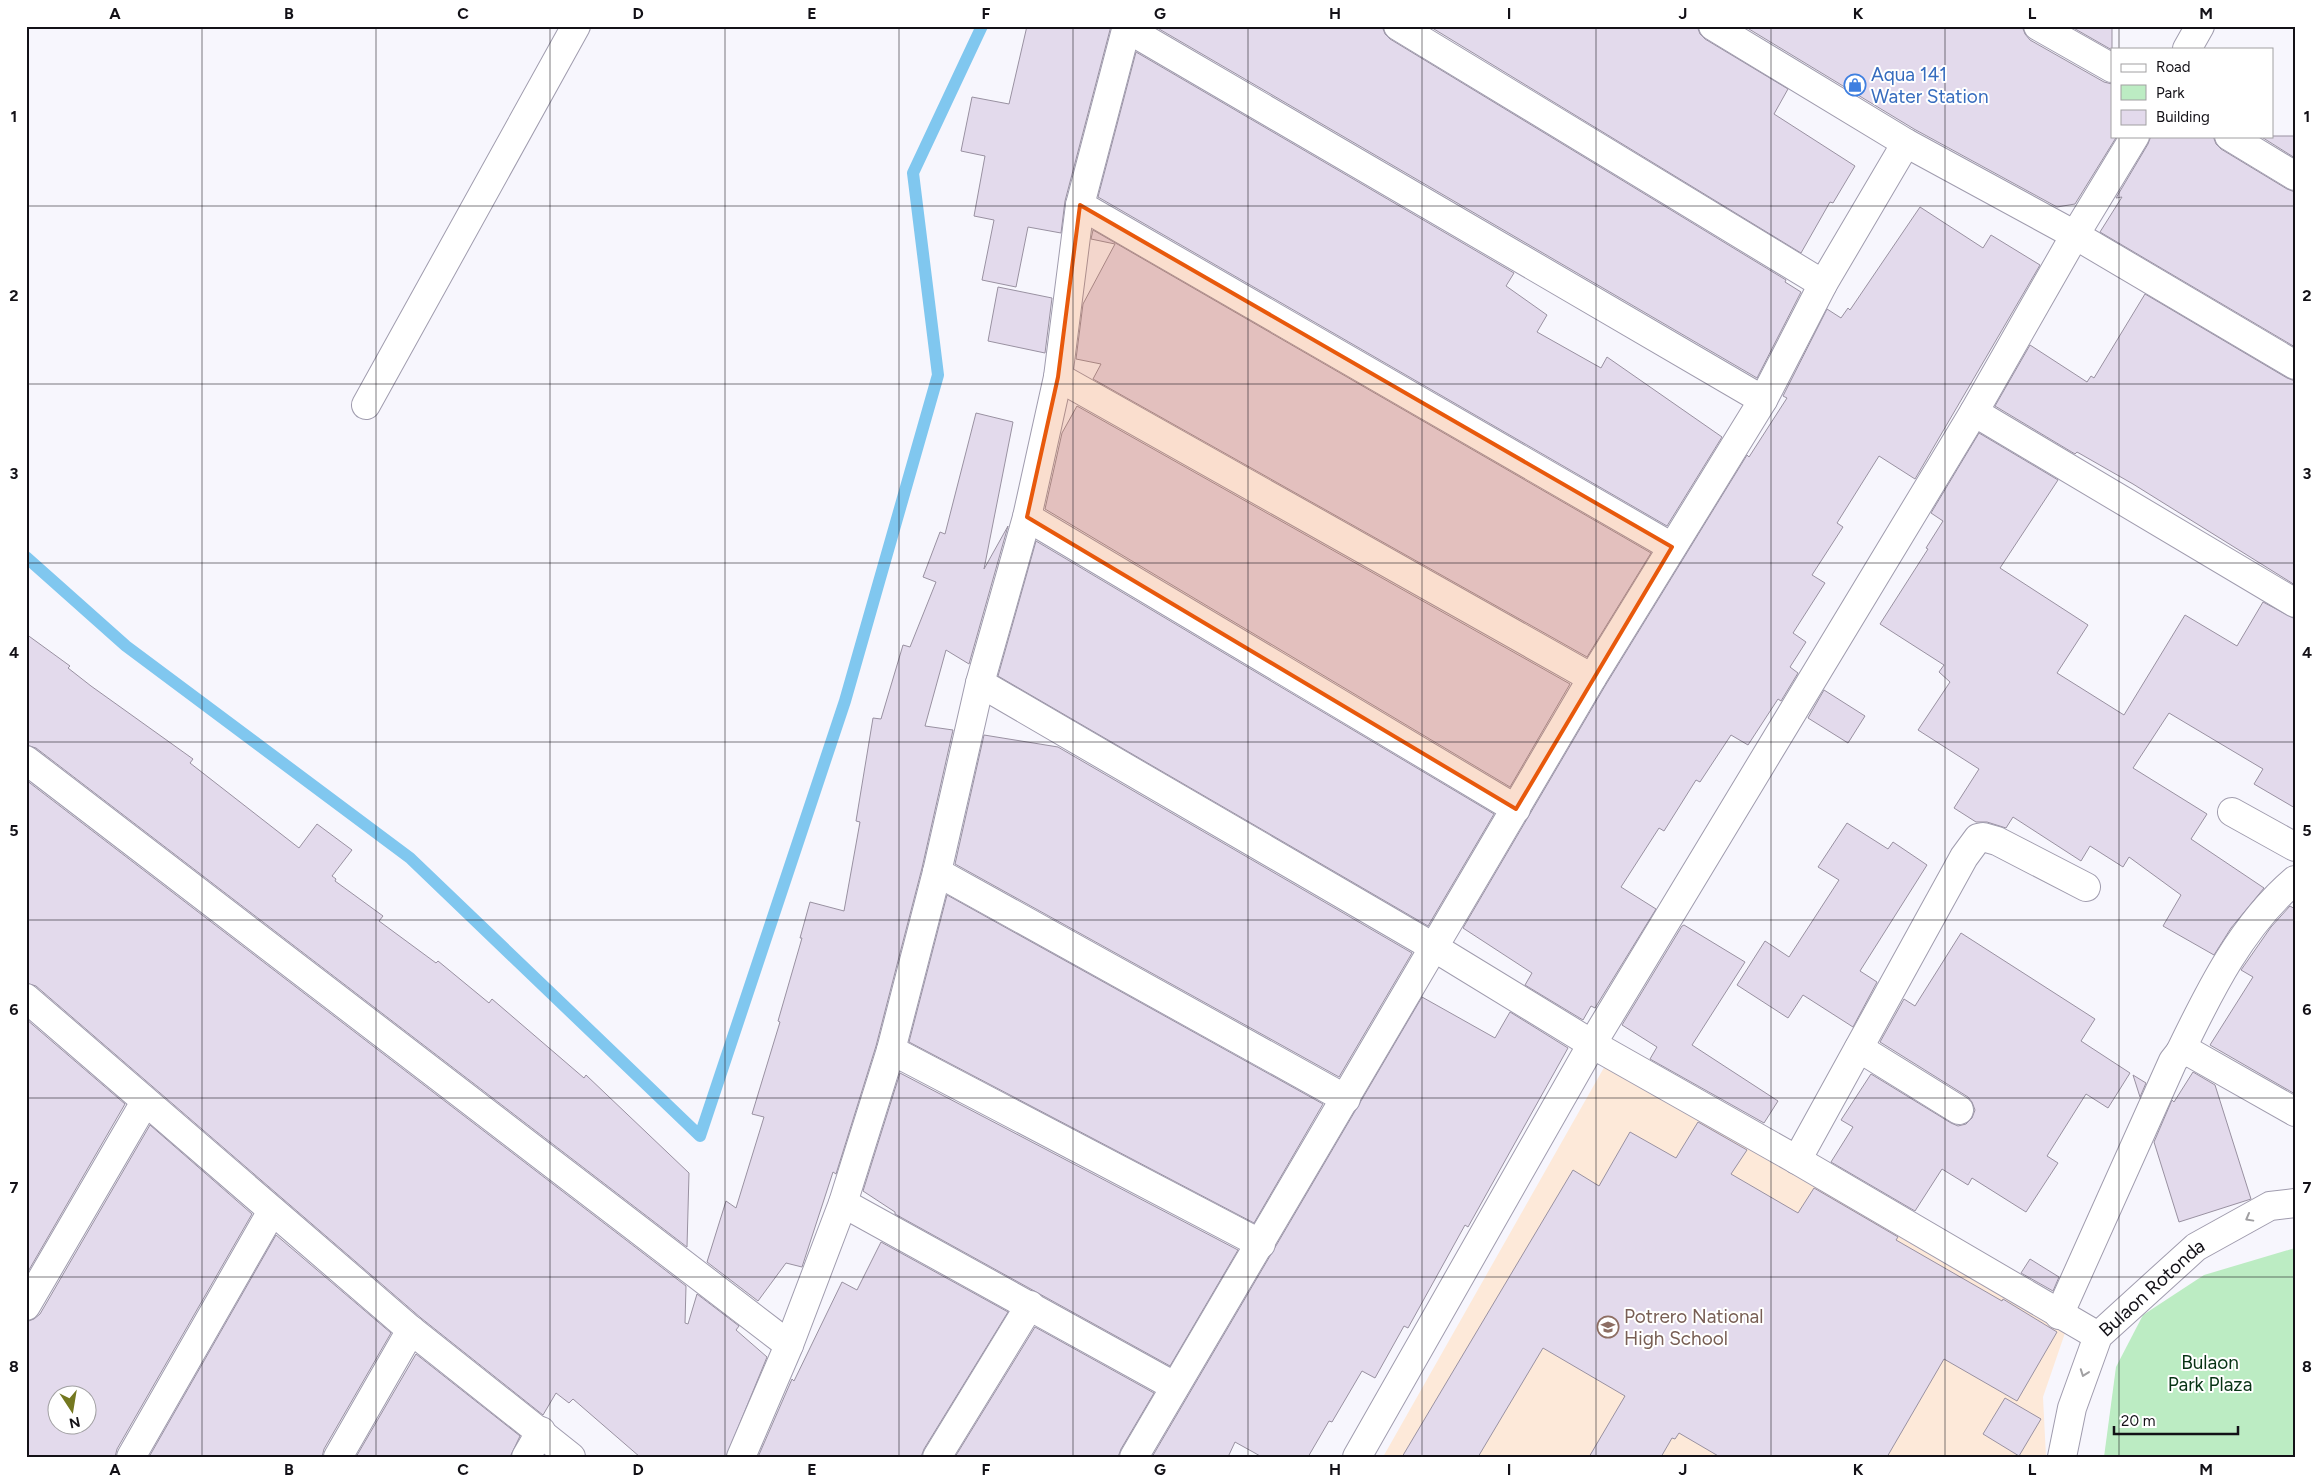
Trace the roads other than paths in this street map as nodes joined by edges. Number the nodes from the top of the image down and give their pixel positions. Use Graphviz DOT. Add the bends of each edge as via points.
graph roads {
  1 [pos="576,26"];
  2 [pos="1398,26"];
  3 [pos="1713,26"];
  4 [pos="2038,26"];
  5 [pos="2200,26"];
  6 [pos="1127,27"];
  7 [pos="2188,48"];
  8 [pos="2111,67"];
  9 [pos="2134,138"];
  10 [pos="2232,138"];
  11 [pos="1906,143"];
  12 [pos="2295,176"];
  13 [pos="1080,205"];
  14 [pos="2075,235"];
  15 [pos="1823,284"];
  16 [pos="2295,364"];
  17 [pos="1058,376"];
  18 [pos="1763,400"];
  19 [pos="366,405"];
  20 [pos="1974,412"];
  21 [pos="1027,517"];
  22 [pos="1672,547"];
  23 [pos="2295,602"];
  24 [pos="1592,678"];
  25 [pos="980,683"];
  26 [pos="26,760"];
  27 [pos="1516,809"];
  28 [pos="2232,812"];
  29 [pos="2295,847"];
  30 [pos="937,872"];
  31 [pos="2295,880"];
  32 [pos="2086,887"];
  33 [pos="1435,948"];
  34 [pos="26,998"];
  35 [pos="1592,1044"];
  36 [pos="1859,1048"];
  37 [pos="891,1050"];
  38 [pos="2180,1052"];
  39 [pos="1346,1099"];
  40 [pos="145,1102"];
  41 [pos="1959,1110"];
  42 [pos="2295,1112"];
  43 [pos="1797,1160"];
  44 [pos="843,1202"];
  45 [pos="2295,1203"];
  46 [pos="272,1211"];
  47 [pos="1261,1244"];
  48 [pos="1030,1305"];
  49 [pos="26,1306"];
  50 [pos="2059,1315"];
  51 [pos="411,1330"];
  52 [pos="2098,1336"];
  53 [pos="789,1345"];
  54 [pos="1174,1386"];
  55 [pos="540,1431"];
  56 [pos="131,1457"];
  57 [pos="338,1457"];
  58 [pos="526,1457"];
  59 [pos="572,1457"];
  60 [pos="740,1457"];
  61 [pos="936,1457"];
  62 [pos="1134,1457"];
  63 [pos="1357,1457"];
  64 [pos="2062,1457"];
  1 -- 19 [label="street"];
  2 -- 15 [label="street"];
  3 -- 11 [label="street"];
  4 -- 8 [label="street"];
  5 -- 7 [label="street"];
  6 -- 13 [label="street"];
  6 -- 18 [label="street"];
  9 -- 14 [label="street"];
  10 -- 12 [label="street"];
  11 -- 14 [label="street"];
  11 -- 15 [label="street"];
  13 -- 17 [label="street"];
  13 -- 22 [label="street"];
  14 -- 16 [label="street"];
  14 -- 20 [label="street"];
  15 -- 18 [label="street"];
  17 -- 21 [label="street"];
  17 -- 24 [label="street"];
  18 -- 22 [label="street"];
  20 -- 23 [label="street"];
  20 -- 35 [label="street"];
  21 -- 25 [label="street"];
  21 -- 27 [label="street"];
  22 -- 24 [label="street"];
  24 -- 27 [label="street"];
  25 -- 30 [label="street"];
  25 -- 33 [label="street"];
  26 -- 53 [label="street"];
  27 -- 33 [label="street"];
  28 -- 29 [label="street"];
  30 -- 37 [label="street"];
  30 -- 39 [label="street"];
  31 -- 38 [label="street" via="2271,900 2212,986"];
  32 -- 36 [label="street" via="1997,841 1978,838"];
  33 -- 35 [label="street"];
  33 -- 39 [label="street"];
  34 -- 40 [label="street"];
  35 -- 43 [label="street"];
  35 -- 63 [label="street"];
  36 -- 41 [label="street"];
  36 -- 43 [label="street"];
  37 -- 44 [label="street"];
  37 -- 47 [label="street"];
  38 -- 42 [label="street" via="2191,1053"];
  38 -- 50 [label="street" via="2173,1061"];
  39 -- 47 [label="street"];
  40 -- 46 [label="street"];
  40 -- 49 [label="street"];
  43 -- 50 [label="street"];
  44 -- 48 [label="street"];
  44 -- 53 [label="street"];
  45 -- 52 [label="street, Bulaon Rotonda, one-way" via="2270,1206 2196,1247"];
  46 -- 51 [label="street"];
  46 -- 56 [label="street"];
  47 -- 54 [label="street"];
  48 -- 54 [label="street"];
  48 -- 61 [label="street"];
  50 -- 52 [label="street"];
  51 -- 55 [label="street"];
  51 -- 57 [label="street"];
  52 -- 64 [label="street, Bulaon Rotonda, one-way" via="2072,1408"];
  53 -- 60 [label="street"];
  54 -- 62 [label="street"];
  55 -- 58 [label="street"];
  55 -- 59 [label="street"];
}
